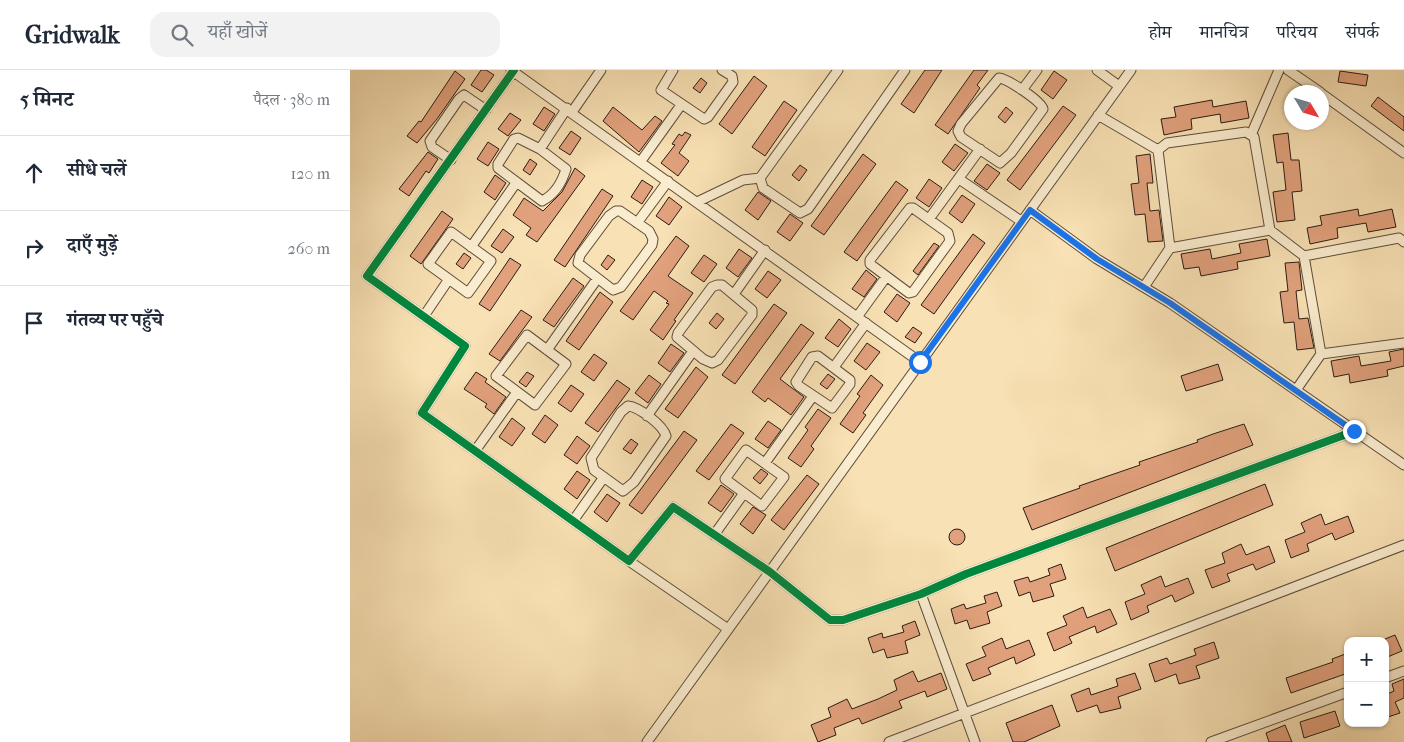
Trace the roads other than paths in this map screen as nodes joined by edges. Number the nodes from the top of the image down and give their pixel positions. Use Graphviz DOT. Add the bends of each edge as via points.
graph roads {
  1 [pos="513,70"];
  2 [pos="601,70"];
  3 [pos="673,70"];
  4 [pos="722,70"];
  5 [pos="838,70"];
  6 [pos="906,70"];
  7 [pos="1037,70"];
  8 [pos="1097,70"];
  9 [pos="1131,70"];
  10 [pos="1279,70"];
  11 [pos="1288,70"];
  12 [pos="1310,85"];
  13 [pos="1119,86"];
  14 [pos="1022,90"];
  15 [pos="1329,99"];
  16 [pos="681,105"];
  17 [pos="486,110"];
  18 [pos="570,110"];
  19 [pos="1098,115"];
  20 [pos="1251,135"];
  21 [pos="540,149"];
  22 [pos="980,149"];
  23 [pos="1158,150"];
  24 [pos="1404,153"];
  25 [pos="451,160"];
  26 [pos="641,161"];
  27 [pos="760,178"];
  28 [pos="959,179"];
  29 [pos="668,181"];
  30 [pos="516,182"];
  31 [pos="697,202"];
  32 [pos="1030,210"];
  33 [pos="929,219"];
  34 [pos="1021,221"];
  35 [pos="637,223"];
  36 [pos="1270,230"];
  37 [pos="1404,241"];
  38 [pos="472,247"];
  39 [pos="1170,248"];
  40 [pos="765,250"];
  41 [pos="1304,256"];
  42 [pos="886,277"];
  43 [pos="449,279"];
  44 [pos="597,279"];
  45 [pos="1144,287"];
  46 [pos="734,294"];
  47 [pos="424,316"];
  48 [pos="857,317"];
  49 [pos="866,323"];
  50 [pos="1404,343"];
  51 [pos="548,350"];
  52 [pos="693,351"];
  53 [pos="1321,354"];
  54 [pos="920,362"];
  55 [pos="834,367"];
  56 [pos="1296,390"];
  57 [pos="517,392"];
  58 [pos="813,396"];
  59 [pos="647,416"];
  60 [pos="1354,431"];
  61 [pos="475,451"];
  62 [pos="765,464"];
  63 [pos="1404,465"];
  64 [pos="604,477"];
  65 [pos="744,493"];
  66 [pos="573,521"];
  67 [pos="714,535"];
  68 [pos="1404,545"];
  69 [pos="629,561"];
  70 [pos="770,572"];
  71 [pos="921,594"];
  72 [pos="728,629"];
  73 [pos="1404,671"];
  74 [pos="1389,677"];
  75 [pos="1344,693"];
  76 [pos="964,713"];
  77 [pos="647,742"];
  78 [pos="889,742"];
  79 [pos="975,742"];
  80 [pos="1211,742"];
  1 -- 17 [label="street"];
  1 -- 18 [label="street"];
  2 -- 18 [label="street"];
  3 -- 16 [label="street" via="660,90"];
  4 -- 16 [label="street" via="732,76 733,82 708,117 700,118"];
  5 -- 27 [label="street"];
  6 -- 27 [label="street" via="805,212 797,212 763,188"];
  7 -- 14 [label="street"];
  8 -- 13 [label="street"];
  9 -- 13 [label="street"];
  10 -- 20 [label="street"];
  11 -- 12 [label="street"];
  13 -- 19 [label="street"];
  14 -- 22 [label="street" via="1000,78 961,124 958,131 961,137"];
  14 -- 22 [label="street" via="1043,106 1041,115 1003,163"];
  15 -- 24 [label="street"];
  16 -- 26 [label="street"];
  17 -- 25 [label="street"];
  17 -- 25 [label="street" via="468,96 459,99 430,141 432,147"];
  18 -- 21 [label="street"];
  18 -- 26 [label="street"];
  19 -- 23 [label="street"];
  19 -- 32 [label="street"];
  20 -- 23 [label="street" via="1246,132 1167,143"];
  20 -- 36 [label="street" via="1254,137"];
  21 -- 30 [label="street" via="514,139 498,168"];
  21 -- 30 [label="street" via="566,169 561,182 552,194 542,200"];
  22 -- 28 [label="street"];
  23 -- 39 [label="street"];
  25 -- 47 [label="street" via="367,276"];
  26 -- 29 [label="street"];
  27 -- 31 [label="street" via="743,180"];
  28 -- 33 [label="street"];
  28 -- 34 [label="street"];
  29 -- 31 [label="street"];
  29 -- 35 [label="street"];
  30 -- 38 [label="street"];
  31 -- 40 [label="street"];
  32 -- 34 [label="street"];
  32 -- 45 [label="street" via="1097,259"];
  33 -- 42 [label="street" via="913,208 906,210 870,260 872,267"];
  33 -- 42 [label="street" via="950,236 950,241 913,292 909,293"];
  34 -- 54 [label="street"];
  35 -- 44 [label="street" via="649,231 652,246 617,290"];
  35 -- 44 [label="street" via="616,211 580,255 578,263"];
  36 -- 39 [label="street"];
  36 -- 41 [label="street"];
  37 -- 41 [label="street" via="1399,238"];
  38 -- 43 [label="street" via="491,261 468,292"];
  38 -- 43 [label="street" via="451,232 428,264"];
  39 -- 45 [label="street"];
  40 -- 46 [label="street"];
  40 -- 48 [label="street"];
  41 -- 53 [label="street"];
  42 -- 48 [label="street"];
  43 -- 47 [label="street"];
  44 -- 51 [label="street"];
  45 -- 56 [label="street"];
  46 -- 52 [label="street" via="722,285 712,287 678,332 680,341"];
  46 -- 52 [label="street" via="747,304 752,315 718,360 712,363"];
  47 -- 61 [label="street" via="465,346 422,413"];
  48 -- 49 [label="street"];
  49 -- 54 [label="street"];
  49 -- 55 [label="street"];
  50 -- 53 [label="street"];
  51 -- 57 [label="street" via="566,364 535,406"];
  51 -- 57 [label="street" via="527,334 496,376"];
  52 -- 59 [label="street"];
  53 -- 56 [label="street"];
  54 -- 70 [label="street"];
  55 -- 58 [label="street" via="818,356 812,357 796,382"];
  55 -- 58 [label="street" via="848,376 850,384 834,406 828,408"];
  56 -- 60 [label="street"];
  57 -- 61 [label="street"];
  58 -- 62 [label="street"];
  59 -- 64 [label="street" via="630,405 616,419 592,454 594,470"];
  59 -- 64 [label="street" via="665,432 664,440 626,490 619,489"];
  60 -- 63 [label="street"];
  60 -- 71 [label="street" via="966,574"];
  61 -- 66 [label="street"];
  62 -- 65 [label="street" via="784,476 768,499 762,506"];
  62 -- 65 [label="street" via="746,450 730,472 725,479"];
  64 -- 66 [label="street"];
  65 -- 67 [label="street"];
  66 -- 69 [label="street"];
  67 -- 69 [label="street" via="673,507"];
  67 -- 70 [label="street"];
  68 -- 76 [label="street"];
  69 -- 72 [label="street"];
  70 -- 71 [label="street" via="830,620 836,621"];
  70 -- 72 [label="street"];
  71 -- 76 [label="street"];
  72 -- 77 [label="street"];
  73 -- 74 [label="street"];
  75 -- 80 [label="street"];
  76 -- 78 [label="street"];
  76 -- 79 [label="street"];
}
